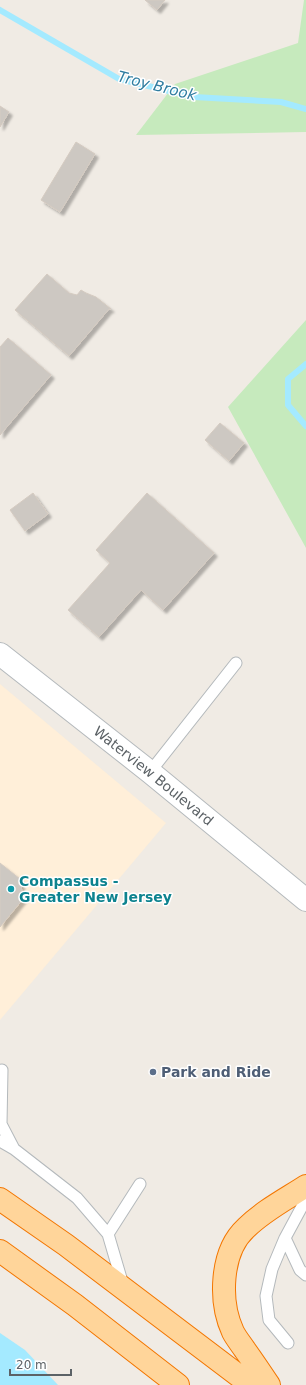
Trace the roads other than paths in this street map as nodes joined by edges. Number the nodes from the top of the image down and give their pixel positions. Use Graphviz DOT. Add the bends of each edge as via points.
graph roads {
  1 [pos="0,654"];
  2 [pos="236,663"];
  3 [pos="150,772"];
  4 [pos="306,900"];
  5 [pos="0,1072"];
  6 [pos="0,1141"];
  7 [pos="14,1149"];
  8 [pos="140,1184"];
  9 [pos="306,1186"];
  10 [pos="0,1199"];
  11 [pos="306,1199"];
  12 [pos="108,1234"];
  13 [pos="285,1238"];
  14 [pos="0,1251"];
  15 [pos="306,1275"];
  16 [pos="124,1289"];
  17 [pos="288,1343"];
  18 [pos="178,1385"];
  19 [pos="251,1385"];
  20 [pos="269,1385"];
  1 -- 3 [label="street, Waterview Boulevard"];
  2 -- 3 [label="lane"];
  3 -- 4 [label="street, Waterview Boulevard"];
  5 -- 7 [label="lane" via="2,1070 1,1124"];
  6 -- 7 [label="lane"];
  7 -- 12 [label="lane" via="77,1198"];
  8 -- 12 [label="lane"];
  9 -- 20 [label="highway" via="245,1228 231,1252 225,1272 223,1293 228,1321"];
  10 -- 16 [label="highway"];
  11 -- 13 [label="lane"];
  12 -- 16 [label="lane"];
  13 -- 15 [label="lane" via="300,1270"];
  13 -- 17 [label="lane" via="272,1269 266,1296 269,1320"];
  14 -- 18 [label="highway"];
  16 -- 19 [label="highway"];
}
